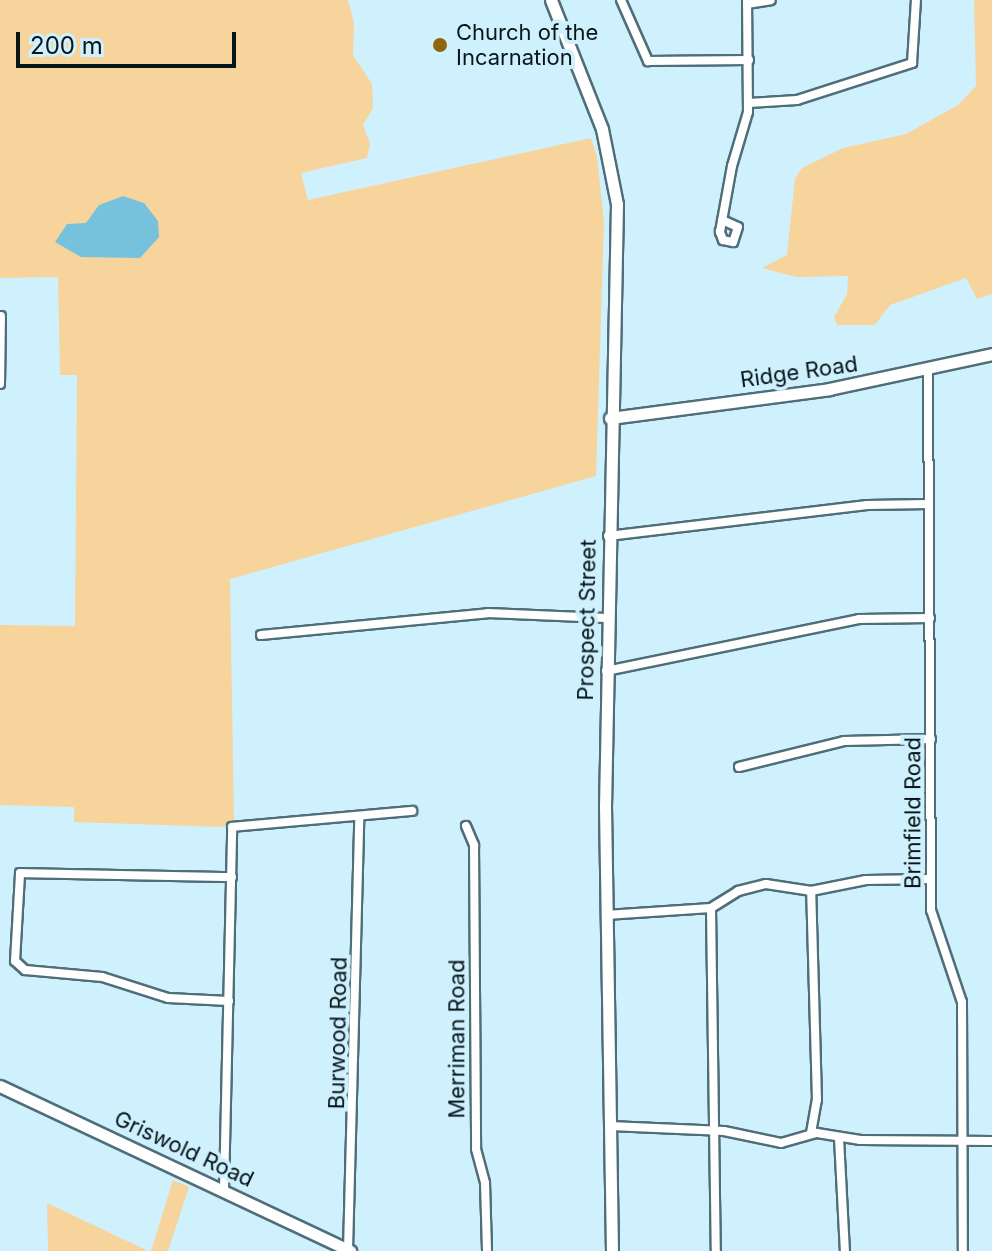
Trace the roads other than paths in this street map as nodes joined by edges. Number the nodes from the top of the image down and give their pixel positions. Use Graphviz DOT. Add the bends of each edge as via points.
graph roads {
  1 [pos="551,0"];
  2 [pos="621,0"];
  3 [pos="771,0"];
  4 [pos="916,0"];
  5 [pos="747,2"];
  6 [pos="749,60"];
  7 [pos="749,103"];
  8 [pos="722,220"];
  9 [pos="1,316"];
  10 [pos="992,354"];
  11 [pos="928,369"];
  12 [pos="0,384"];
  13 [pos="610,418"];
  14 [pos="929,504"];
  15 [pos="608,536"];
  16 [pos="606,618"];
  17 [pos="930,618"];
  18 [pos="261,635"];
  19 [pos="606,671"];
  20 [pos="931,739"];
  21 [pos="739,767"];
  22 [pos="412,811"];
  23 [pos="359,816"];
  24 [pos="466,826"];
  25 [pos="232,877"];
  26 [pos="931,879"];
  27 [pos="811,891"];
  28 [pos="711,908"];
  29 [pos="606,915"];
  30 [pos="229,1001"];
  31 [pos="0,1086"];
  32 [pos="610,1126"];
  33 [pos="714,1130"];
  34 [pos="811,1133"];
  35 [pos="839,1138"];
  36 [pos="963,1141"];
  37 [pos="992,1141"];
  38 [pos="224,1190"];
  39 [pos="349,1250"];
  40 [pos="487,1251"];
  41 [pos="612,1251"];
  42 [pos="716,1251"];
  43 [pos="845,1251"];
  44 [pos="963,1251"];
  1 -- 13 [label="main road, Prospect Street" via="594,106 615,184"];
  2 -- 6 [label="street" via="648,61"];
  3 -- 5 [label="street"];
  4 -- 7 [label="street" via="912,63 797,100"];
  5 -- 6 [label="street"];
  6 -- 7 [label="street"];
  7 -- 8 [label="street"];
  9 -- 12 [label="street"];
  10 -- 11 [label="main road, Ridge Road"];
  11 -- 13 [label="main road, Ridge Road" via="829,389"];
  11 -- 14 [label="street, Brimfield Road"];
  13 -- 15 [label="main road, Prospect Street"];
  14 -- 15 [label="street" via="856,506"];
  14 -- 17 [label="street, Brimfield Road"];
  15 -- 16 [label="main road, Prospect Street"];
  16 -- 18 [label="street" via="488,613"];
  16 -- 19 [label="main road, Prospect Street"];
  17 -- 19 [label="street" via="859,619"];
  17 -- 20 [label="street, Brimfield Road"];
  19 -- 29 [label="main road, Prospect Street"];
  20 -- 21 [label="street" via="835,742"];
  20 -- 26 [label="street, Brimfield Road"];
  22 -- 23 [label="street"];
  23 -- 25 [label="street" via="232,827"];
  23 -- 39 [label="street, Burwood Road"];
  24 -- 40 [label="street, Merriman Road" via="474,845 476,1149 485,1183"];
  25 -- 30 [label="street"];
  25 -- 30 [label="street" via="20,873 15,961 25,970 102,977 168,998"];
  26 -- 27 [label="street" via="855,881"];
  26 -- 36 [label="street, Brimfield Road" via="934,930 962,1002"];
  27 -- 28 [label="street" via="758,885"];
  27 -- 34 [label="street" via="817,1100"];
  28 -- 29 [label="street"];
  28 -- 33 [label="street"];
  29 -- 32 [label="main road, Prospect Street"];
  30 -- 38 [label="street"];
  31 -- 38 [label="main road, Griswold Road"];
  32 -- 33 [label="street"];
  32 -- 41 [label="main road, Prospect Street"];
  33 -- 34 [label="street" via="781,1143"];
  33 -- 42 [label="street"];
  34 -- 35 [label="street"];
  35 -- 36 [label="street"];
  35 -- 43 [label="street"];
  36 -- 37 [label="street"];
  36 -- 44 [label="street, Brimfield Road"];
  38 -- 39 [label="main road, Griswold Road"];
}
